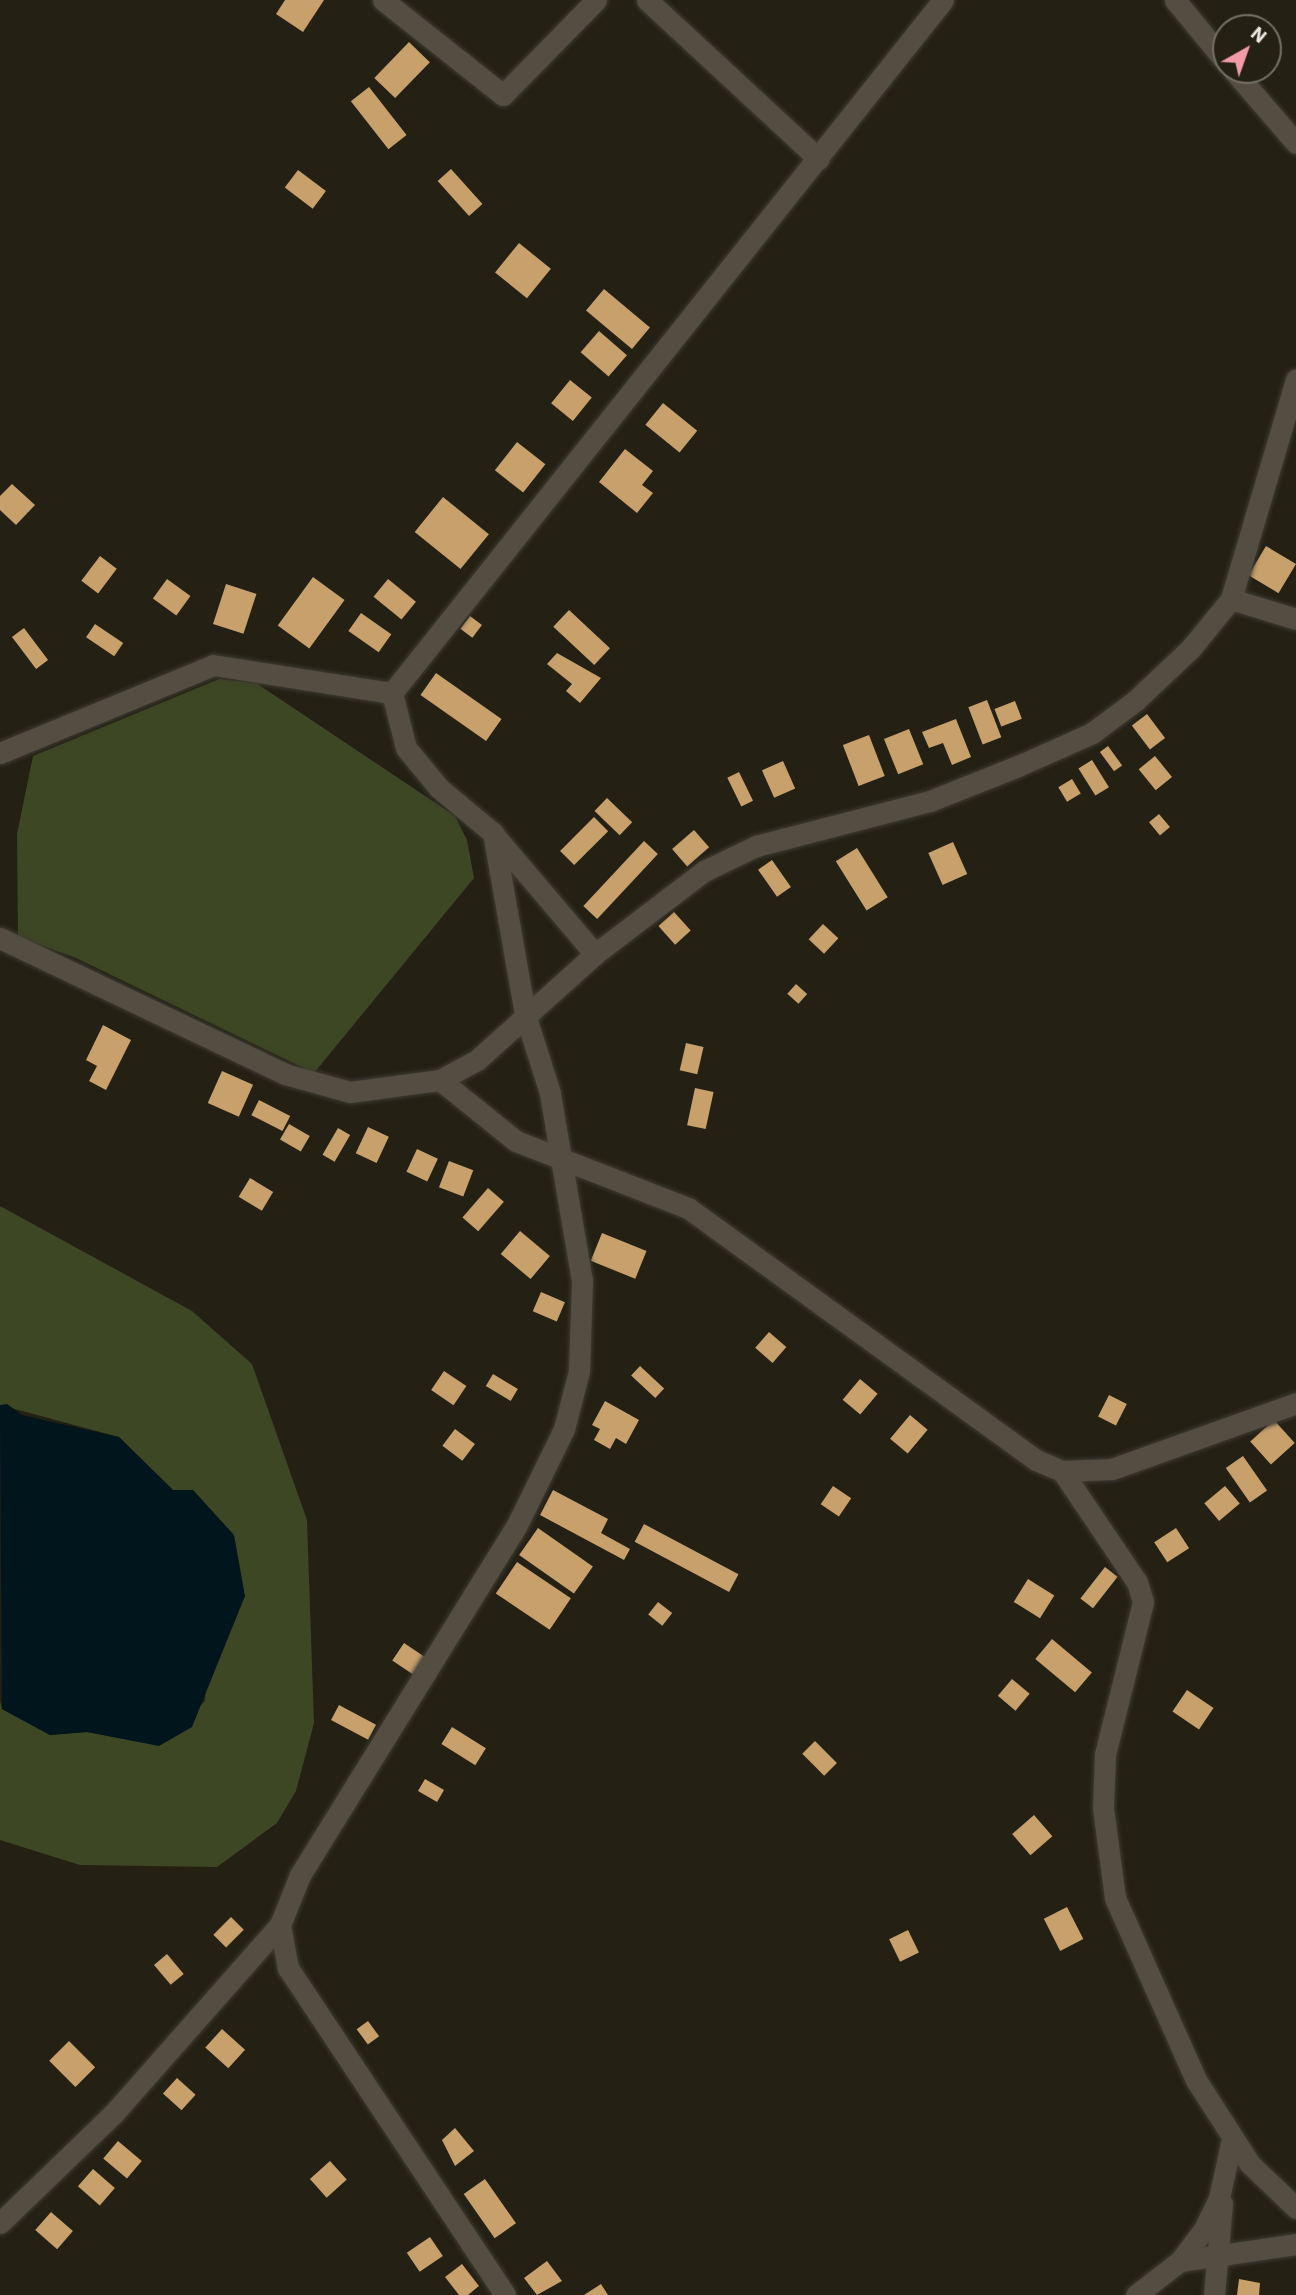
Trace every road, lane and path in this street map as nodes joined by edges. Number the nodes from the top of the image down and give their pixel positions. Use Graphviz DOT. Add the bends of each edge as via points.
graph roads {
  1 [pos="383,0"];
  2 [pos="596,0"];
  3 [pos="647,0"];
  4 [pos="943,0"];
  5 [pos="1175,0"];
  6 [pos="1212,45"];
  7 [pos="1245,84"];
  8 [pos="1296,143"];
  9 [pos="819,159"];
  10 [pos="1296,379"];
  11 [pos="1231,599"];
  12 [pos="1296,620"];
  13 [pos="392,693"];
  14 [pos="0,753"];
  15 [pos="493,833"];
  16 [pos="0,938"];
  17 [pos="595,954"];
  18 [pos="525,1014"];
  19 [pos="440,1080"];
  20 [pos="561,1161"];
  21 [pos="1296,1403"];
  22 [pos="1062,1471"];
  23 [pos="280,1925"];
  24 [pos="1232,2139"];
  25 [pos="1225,2177"];
  26 [pos="1296,2208"];
  27 [pos="0,2223"];
  28 [pos="1296,2244"];
  29 [pos="1218,2255"];
  30 [pos="1180,2261"];
  31 [pos="505,2295"];
  32 [pos="1136,2295"];
  33 [pos="1214,2295"];
  1 -- 2 [label="street" via="503,95"];
  3 -- 9 [label="street"];
  4 -- 9 [label="street"];
  5 -- 6 [label="street"];
  7 -- 8 [label="street"];
  9 -- 13 [label="street"];
  10 -- 11 [label="street"];
  11 -- 12 [label="street"];
  11 -- 17 [label="street" via="1191,648 1092,733 930,801 757,846 704,871"];
  13 -- 14 [label="street" via="213,665"];
  13 -- 15 [label="street" via="407,748 439,788"];
  15 -- 17 [label="street"];
  15 -- 18 [label="street"];
  16 -- 19 [label="street" via="285,1074 350,1092"];
  17 -- 18 [label="street"];
  18 -- 19 [label="street" via="477,1060"];
  18 -- 20 [label="street" via="550,1093"];
  19 -- 20 [label="street" via="516,1141"];
  20 -- 22 [label="street" via="628,1180 688,1208 1036,1460"];
  20 -- 23 [label="street" via="582,1281 579,1371 564,1429 516,1527 300,1875"];
  21 -- 22 [label="street" via="1112,1469"];
  22 -- 24 [label="street" via="1137,1582 1143,1602 1105,1754 1103,1808 1115,1898 1196,2080"];
  23 -- 27 [label="street" via="114,2113"];
  23 -- 31 [label="street" via="288,1968"];
  24 -- 25 [label="street"];
  24 -- 26 [label="street"];
  25 -- 29 [label="street"];
  25 -- 30 [label="street" via="1212,2214"];
  28 -- 29 [label="street"];
  29 -- 30 [label="street"];
  29 -- 33 [label="street"];
  30 -- 32 [label="street"];
}
